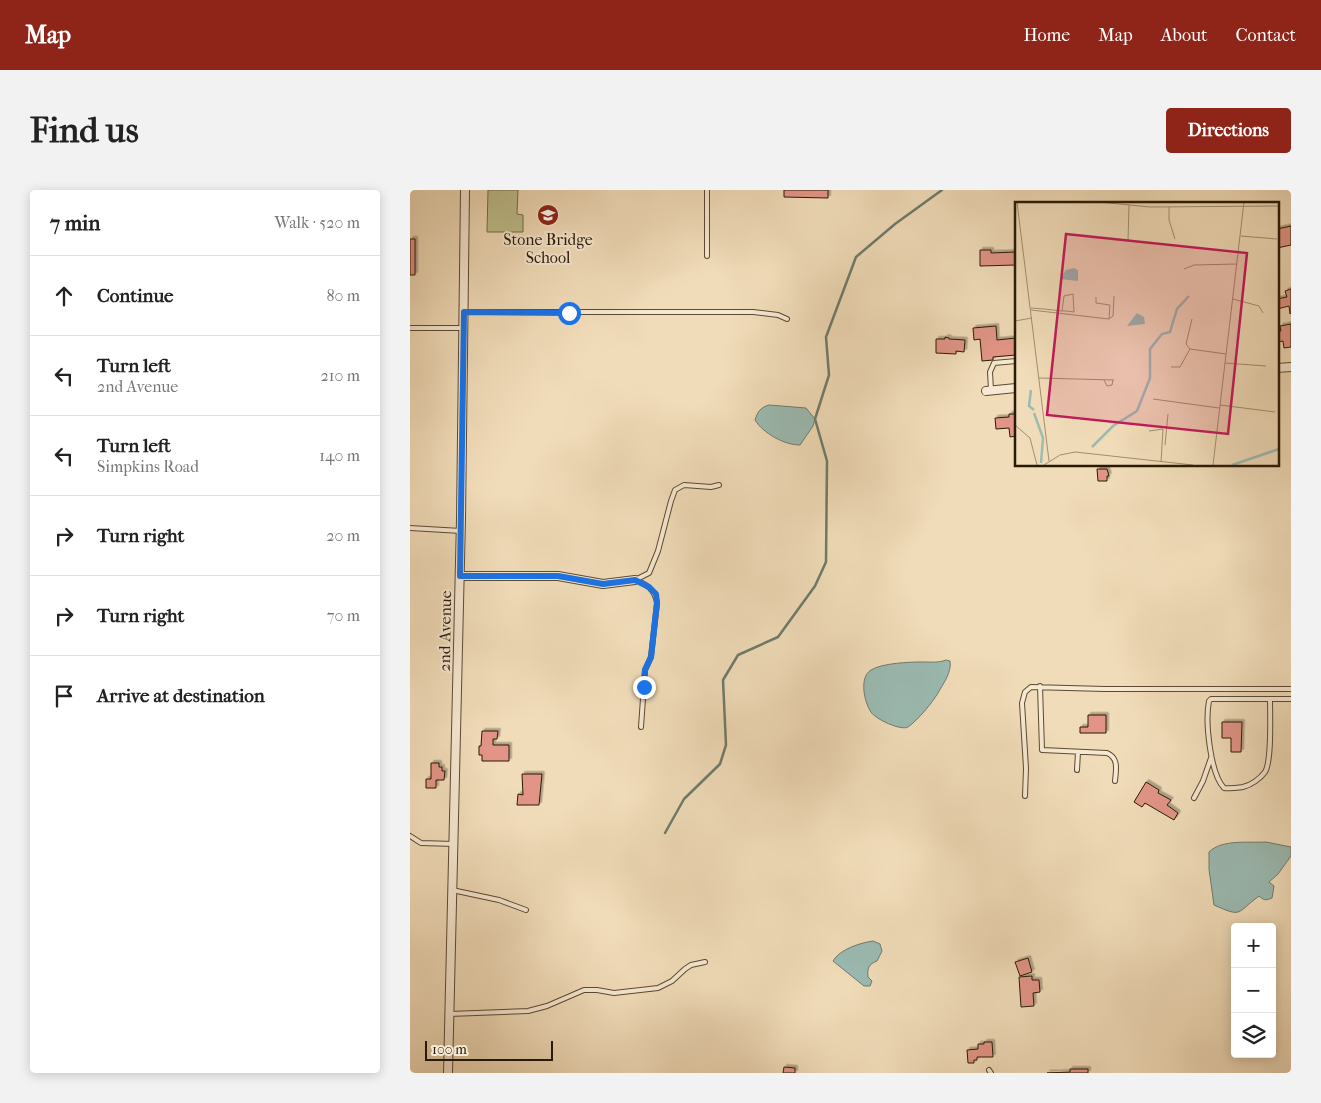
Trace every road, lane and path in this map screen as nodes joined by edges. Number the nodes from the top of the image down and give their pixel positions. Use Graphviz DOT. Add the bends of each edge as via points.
graph roads {
  1 [pos="465,190"];
  2 [pos="707,190"];
  3 [pos="707,256"];
  4 [pos="464,312"];
  5 [pos="787,320"];
  6 [pos="410,328"];
  7 [pos="463,328"];
  8 [pos="1015,361"];
  9 [pos="1291,367"];
  10 [pos="1278,368"];
  11 [pos="1015,388"];
  12 [pos="989,391"];
  13 [pos="718,485"];
  14 [pos="410,528"];
  15 [pos="461,530"];
  16 [pos="460,576"];
  17 [pos="635,580"];
  18 [pos="1040,686"];
  19 [pos="1291,689"];
  20 [pos="1270,699"];
  21 [pos="1291,699"];
  22 [pos="641,728"];
  23 [pos="1078,752"];
  24 [pos="1211,758"];
  25 [pos="1077,770"];
  26 [pos="1115,781"];
  27 [pos="1025,796"];
  28 [pos="1194,798"];
  29 [pos="410,836"];
  30 [pos="454,844"];
  31 [pos="452,890"];
  32 [pos="526,910"];
  33 [pos="705,962"];
  34 [pos="450,1014"];
  35 [pos="448,1073"];
  1 -- 4 [label="street, 2nd Avenue"];
  2 -- 3 [label="lane"];
  4 -- 5 [label="lane" via="753,312 778,315"];
  4 -- 7 [label="street, 2nd Avenue"];
  6 -- 7 [label="lane"];
  7 -- 15 [label="street, 2nd Avenue"];
  8 -- 12 [label="lane" via="994,363"];
  9 -- 10 [label="street"];
  11 -- 12 [label="street"];
  13 -- 17 [label="lane" via="684,485 675,490 649,573"];
  14 -- 15 [label="lane"];
  15 -- 16 [label="street, 2nd Avenue"];
  16 -- 17 [label="street" via="558,576 603,584"];
  16 -- 30 [label="street, 2nd Avenue"];
  17 -- 22 [label="lane" via="656,594 657,603 651,657 645,670"];
  18 -- 19 [label="lane"];
  18 -- 23 [label="lane" via="1042,750"];
  18 -- 27 [label="lane" via="1027,689 1022,699"];
  20 -- 21 [label="lane"];
  20 -- 24 [label="lane" via="1211,699 1208,705"];
  20 -- 24 [label="lane" via="1268,765 1258,779 1248,786 1224,788"];
  23 -- 25 [label="lane"];
  23 -- 26 [label="lane" via="1112,755 1116,764"];
  24 -- 28 [label="lane" via="1204,781"];
  29 -- 30 [label="lane" via="421,843"];
  30 -- 31 [label="street, 2nd Avenue"];
  31 -- 32 [label="lane" via="499,900"];
  31 -- 34 [label="street, 2nd Avenue"];
  33 -- 34 [label="lane" via="691,965 658,988 614,993 584,990 528,1011"];
  34 -- 35 [label="street, 2nd Avenue"];
}
